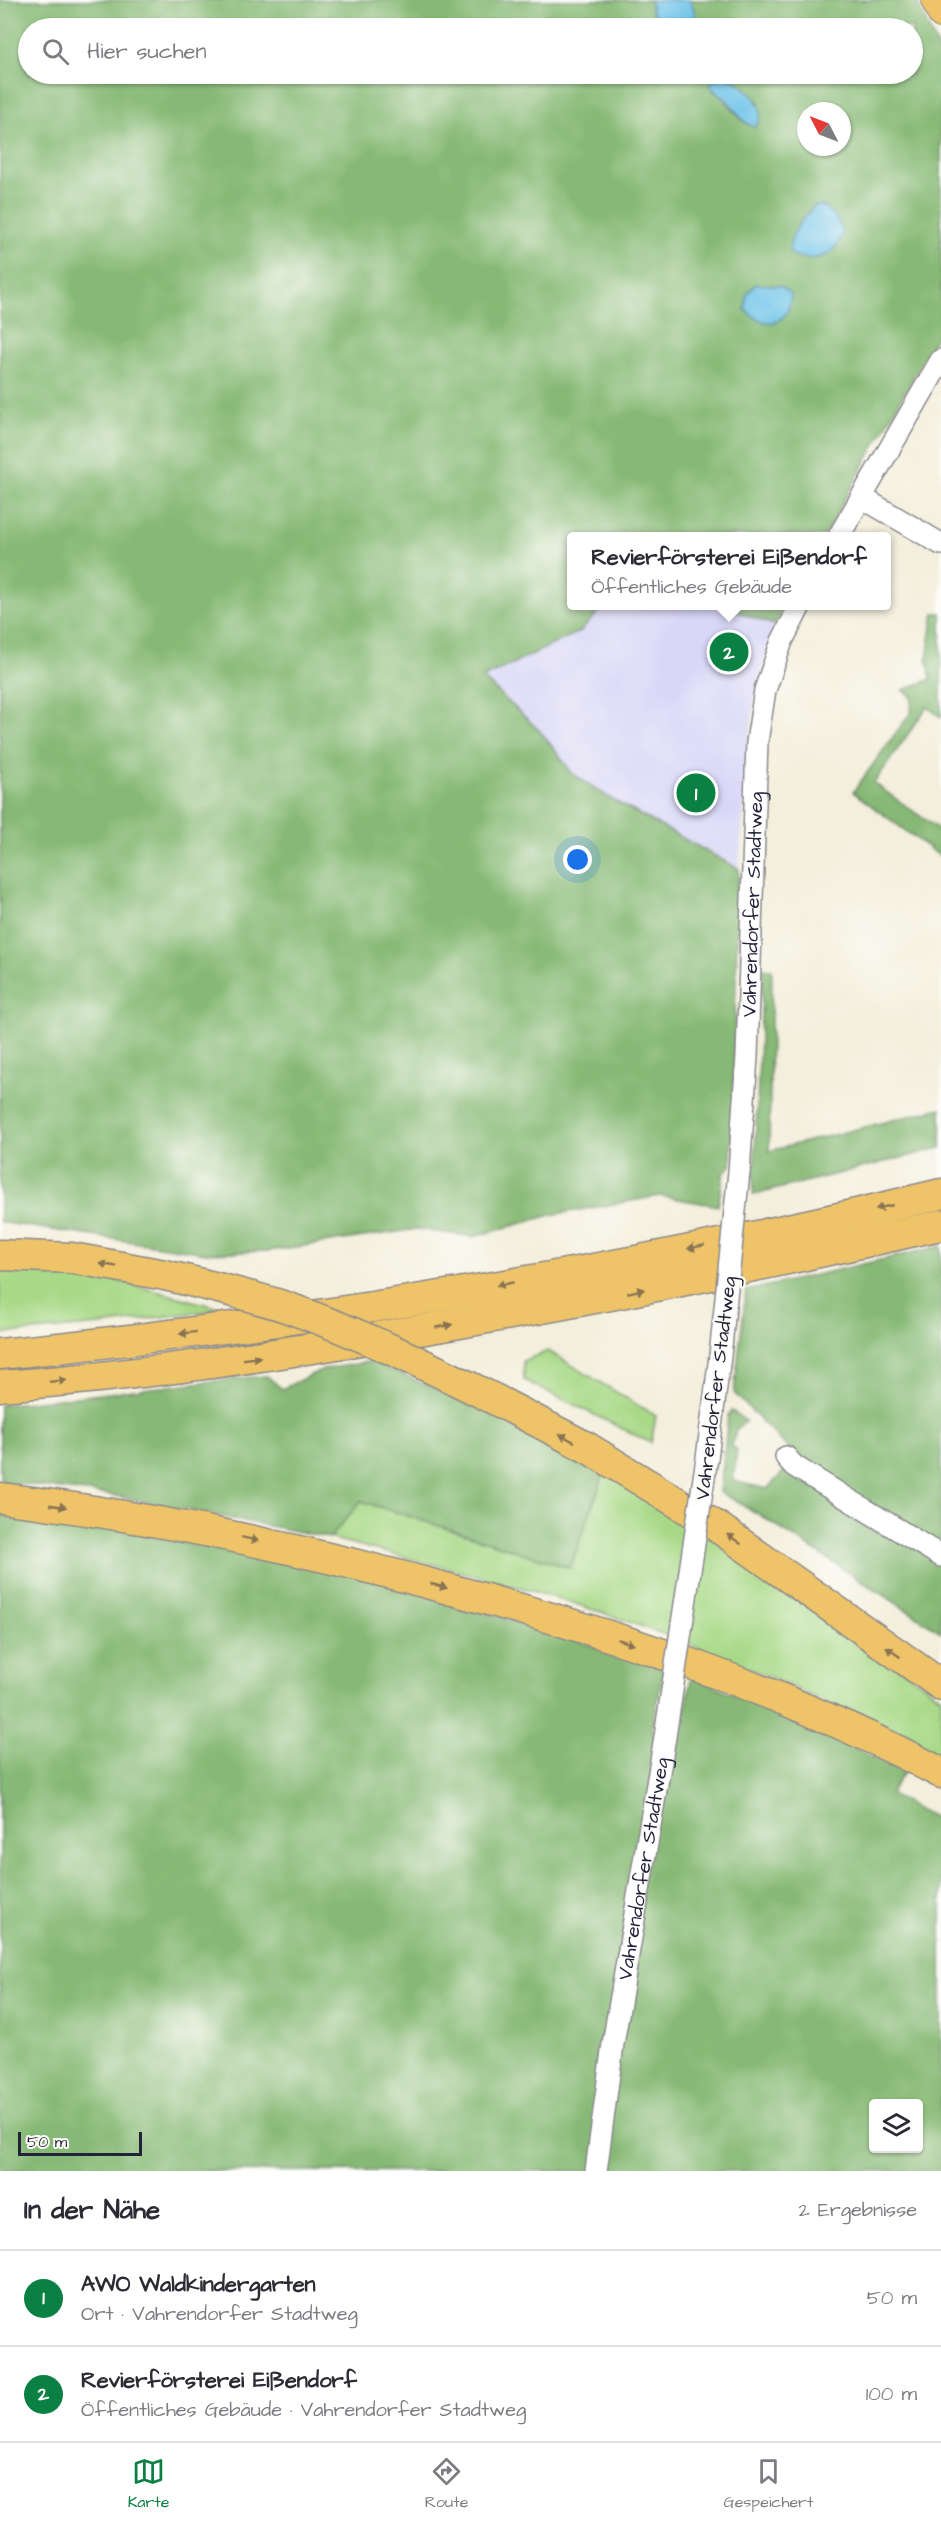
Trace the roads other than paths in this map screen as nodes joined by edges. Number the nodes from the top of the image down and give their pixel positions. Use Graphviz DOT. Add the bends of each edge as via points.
graph roads {
  1 [pos="934,0"];
  2 [pos="941,15"];
  3 [pos="941,360"];
  4 [pos="858,503"];
  5 [pos="842,532"];
  6 [pos="941,544"];
  7 [pos="798,610"];
  8 [pos="941,1194"];
  9 [pos="941,1225"];
  10 [pos="0,1255"];
  11 [pos="0,1354"];
  12 [pos="0,1386"];
  13 [pos="786,1457"];
  14 [pos="0,1498"];
  15 [pos="941,1556"];
  16 [pos="941,1685"];
  17 [pos="941,1773"];
  18 [pos="596,2171"];
  1 -- 2 [label="main road"];
  3 -- 4 [label="street"];
  4 -- 5 [label="street"];
  4 -- 6 [label="street"];
  7 -- 18 [label="street, Vahrendorfer Stadtweg, bridge" via="765,690 757,742 747,1057 720,1356"];
  8 -- 11 [label="highway, one-way" via="582,1270 380,1306"];
  12 -- 9 [label="highway, one-way" via="142,1373 291,1352 583,1302"];
  16 -- 10 [label="highway, one-way, bridge" via="719,1528 588,1448 382,1345 251,1297 165,1275 72,1258"];
  13 -- 15 [label="street" via="794,1466"];
  14 -- 17 [label="highway, one-way" via="219,1533 371,1567 509,1605 603,1634 773,1696"];
}
